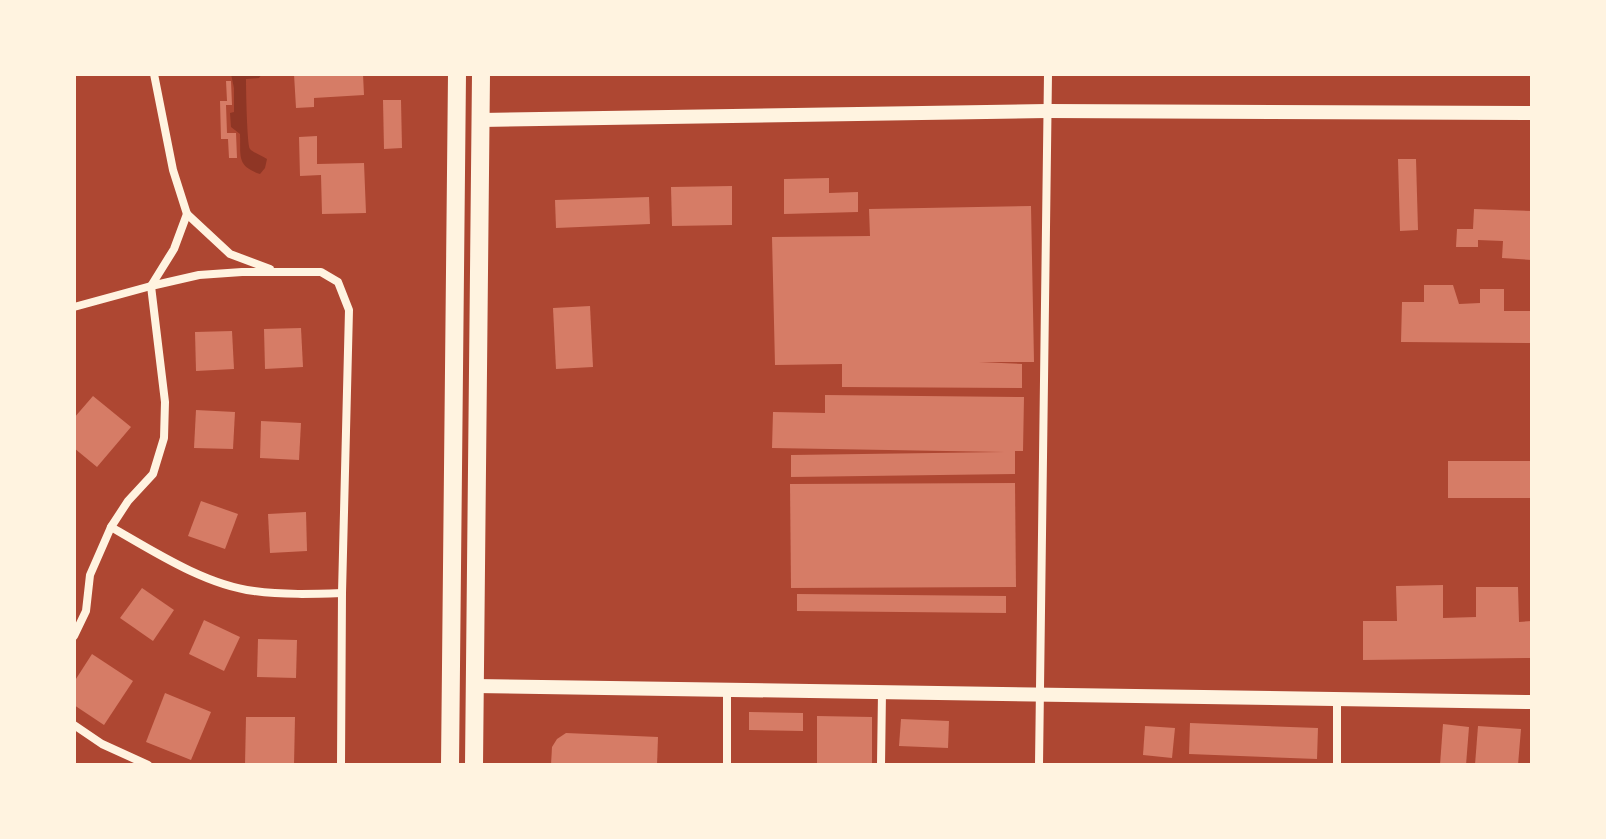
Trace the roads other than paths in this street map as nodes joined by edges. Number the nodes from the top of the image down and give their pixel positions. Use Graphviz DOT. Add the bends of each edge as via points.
graph roads {
  1 [pos="154,74"];
  2 [pos="457,74"];
  3 [pos="481,74"];
  4 [pos="1048,74"];
  5 [pos="1047,111"];
  6 [pos="1532,113"];
  7 [pos="481,120"];
  8 [pos="187,214"];
  9 [pos="278,272"];
  10 [pos="151,286"];
  11 [pos="74,307"];
  12 [pos="111,527"];
  13 [pos="342,593"];
  14 [pos="74,636"];
  15 [pos="475,686"];
  16 [pos="727,690"];
  17 [pos="882,692"];
  18 [pos="1040,695"];
  19 [pos="1337,699"];
  20 [pos="1532,702"];
  21 [pos="74,725"];
  22 [pos="148,765"];
  23 [pos="341,765"];
  24 [pos="450,765"];
  25 [pos="474,765"];
  26 [pos="727,765"];
  27 [pos="881,765"];
  28 [pos="1039,765"];
  29 [pos="1337,765"];
  1 -- 8 [label="street"];
  2 -- 24 [label="highway"];
  3 -- 7 [label="highway"];
  4 -- 5 [label="street"];
  5 -- 6 [label="street"];
  5 -- 7 [label="street"];
  5 -- 18 [label="street"];
  7 -- 15 [label="highway"];
  8 -- 9 [label="street" via="230,254"];
  8 -- 10 [label="street" via="174,249"];
  9 -- 10 [label="street" via="199,275"];
  9 -- 13 [label="street" via="321,272 338,282 349,310"];
  10 -- 11 [label="street"];
  10 -- 12 [label="street" via="165,402 164,438 153,474"];
  12 -- 13 [label="street" via="166,559 251,591"];
  12 -- 14 [label="street" via="90,575 86,611"];
  13 -- 23 [label="street"];
  15 -- 16 [label="street"];
  15 -- 25 [label="highway"];
  16 -- 17 [label="street"];
  16 -- 26 [label="street"];
  17 -- 18 [label="street"];
  17 -- 27 [label="street"];
  18 -- 19 [label="street"];
  18 -- 28 [label="street"];
  19 -- 20 [label="street"];
  19 -- 29 [label="street"];
  21 -- 22 [label="street"];
}
